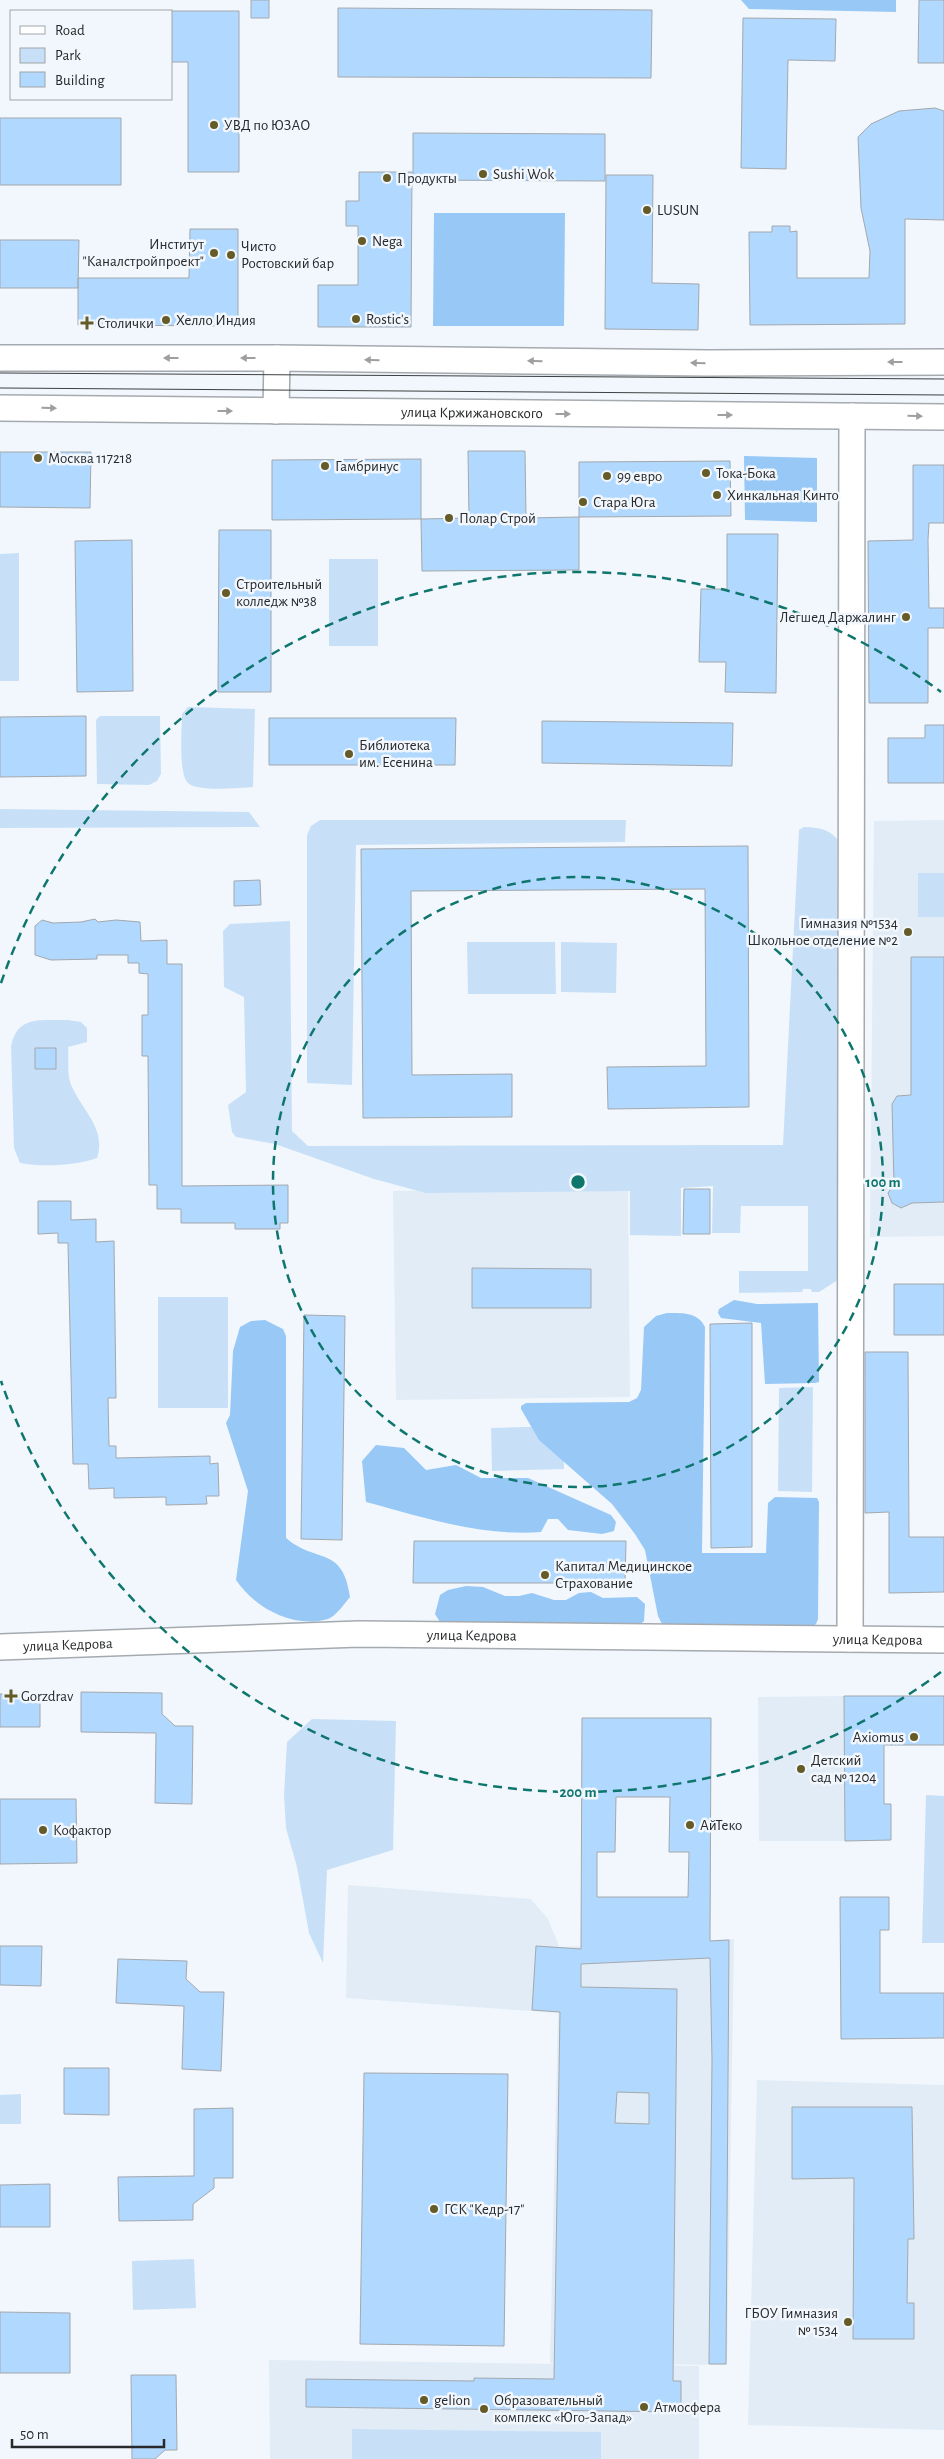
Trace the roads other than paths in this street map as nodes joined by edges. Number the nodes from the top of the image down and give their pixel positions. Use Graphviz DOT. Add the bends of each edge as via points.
graph roads {
  1 [pos="0,358"];
  2 [pos="276,358"];
  3 [pos="944,362"];
  4 [pos="0,408"];
  5 [pos="276,411"];
  6 [pos="852,416"];
  7 [pos="944,417"];
  8 [pos="850,1639"];
  9 [pos="944,1640"];
  10 [pos="0,1647"];
  2 -- 1 [label="street, one-way"];
  3 -- 2 [label="street, one-way"];
  2 -- 5 [label="street"];
  4 -- 5 [label="street, улица Кржижановского, one-way"];
  5 -- 6 [label="street, улица Кржижановского, one-way"];
  6 -- 7 [label="street, улица Кржижановского, one-way"];
  6 -- 8 [label="street"];
  8 -- 9 [label="street, улица Кедрова"];
  8 -- 10 [label="street, улица Кедрова" via="359,1634"];
}
